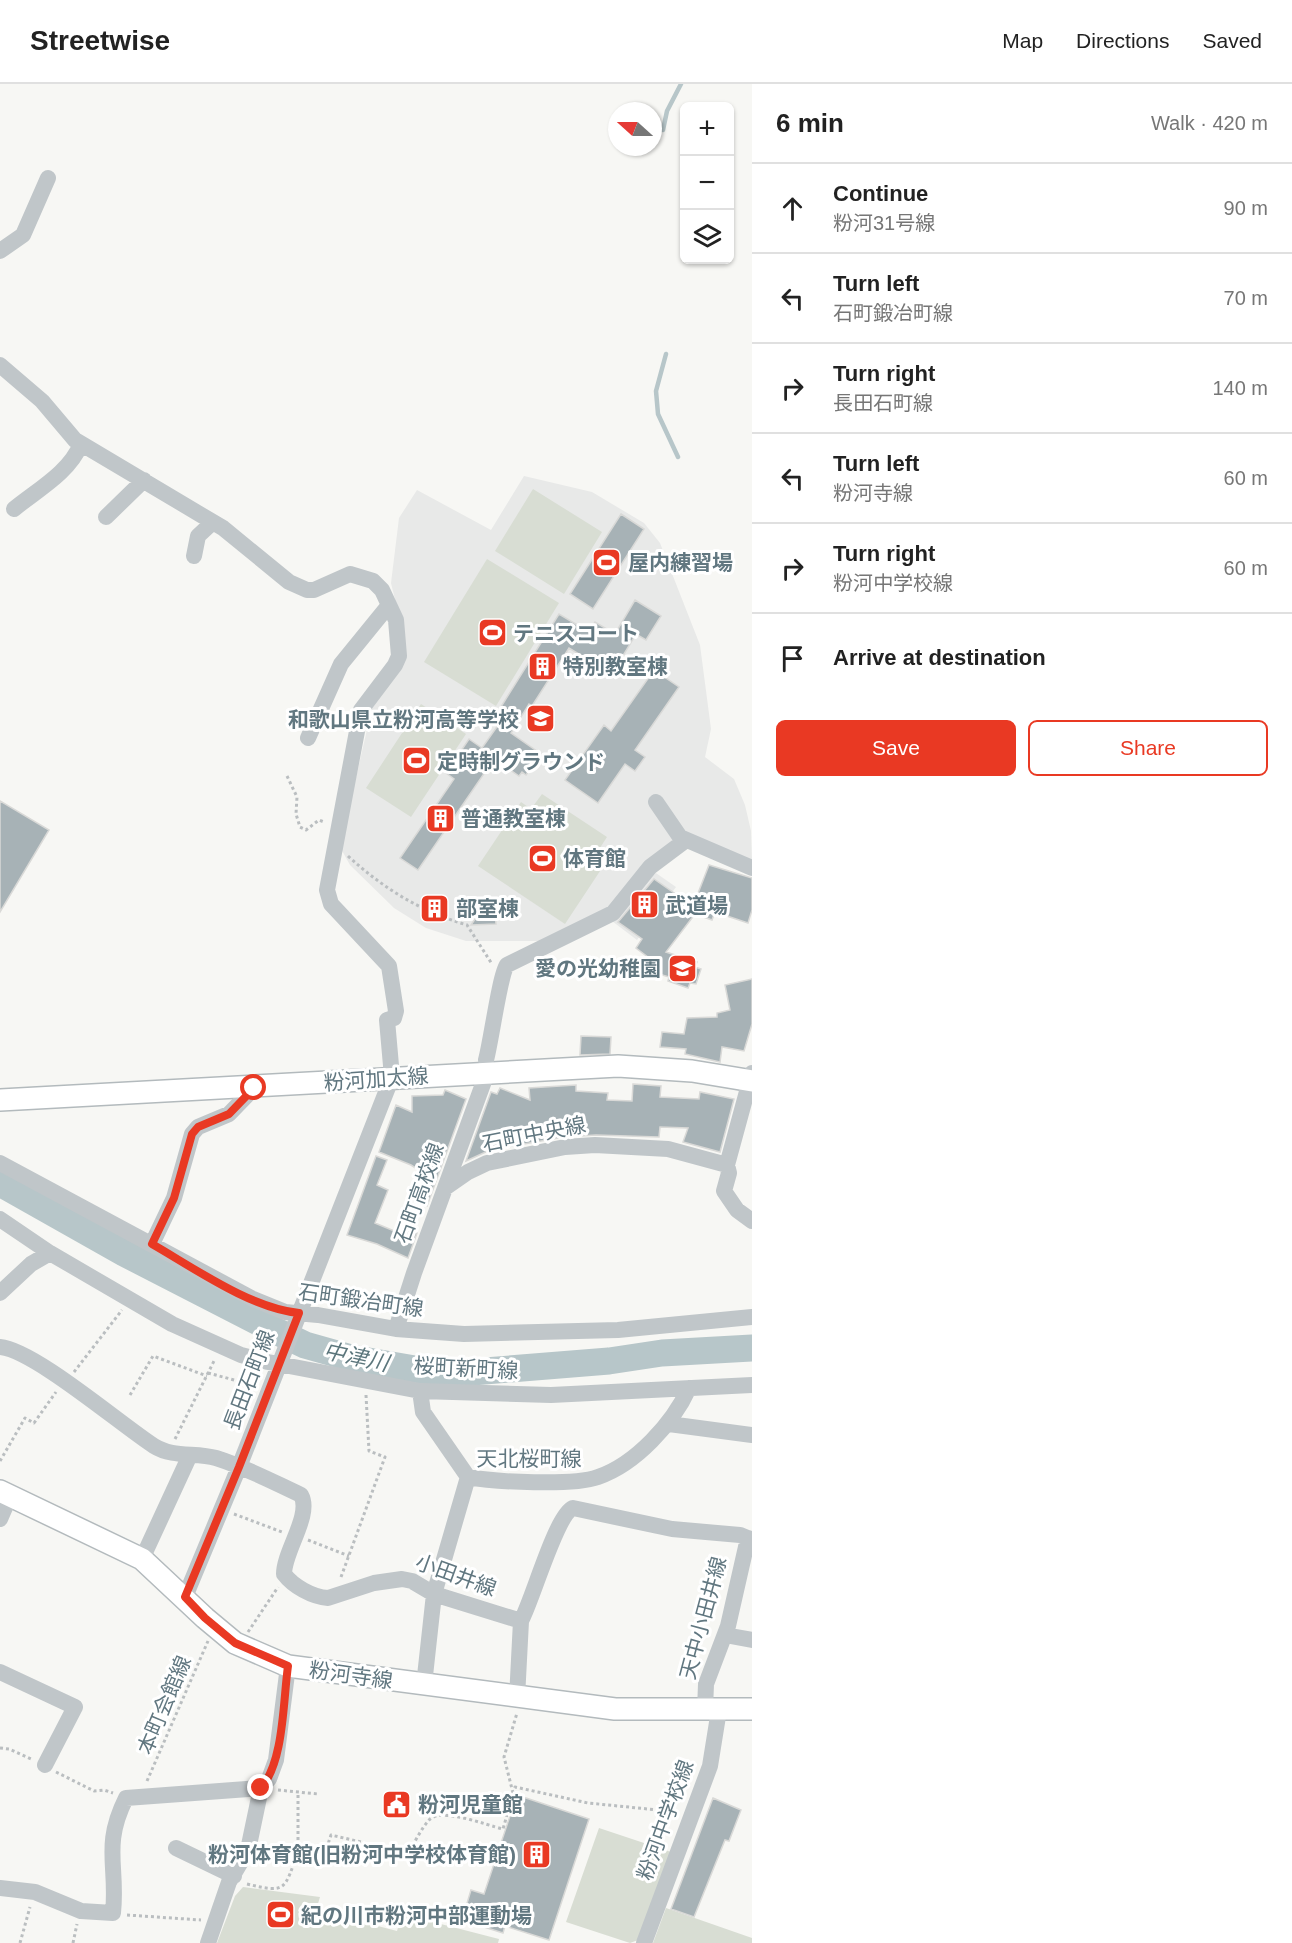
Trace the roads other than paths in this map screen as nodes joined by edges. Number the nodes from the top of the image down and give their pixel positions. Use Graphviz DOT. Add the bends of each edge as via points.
graph roads {
  1 [pos="48,178"];
  2 [pos="0,251"];
  3 [pos="0,365"];
  4 [pos="81,444"];
  5 [pos="144,480"];
  6 [pos="14,509"];
  7 [pos="106,517"];
  8 [pos="213,522"];
  9 [pos="194,556"];
  10 [pos="389,605"];
  11 [pos="308,738"];
  12 [pos="656,802"];
  13 [pos="686,840"];
  14 [pos="752,868"];
  15 [pos="487,1066"];
  16 [pos="392,1077"];
  17 [pos="751,1078"];
  18 [pos="254,1088"];
  19 [pos="0,1100"];
  20 [pos="0,1163"];
  21 [pos="727,1165"];
  22 [pos="445,1188"];
  23 [pos="0,1220"];
  24 [pos="752,1221"];
  25 [pos="152,1244"];
  26 [pos="50,1253"];
  27 [pos="0,1293"];
  28 [pos="752,1317"];
  29 [pos="297,1318"];
  30 [pos="396,1329"];
  31 [pos="0,1347"];
  32 [pos="282,1358"];
  33 [pos="752,1385"];
  34 [pos="689,1388"];
  35 [pos="420,1391"];
  36 [pos="669,1424"];
  37 [pos="752,1435"];
  38 [pos="190,1455"];
  39 [pos="239,1467"];
  40 [pos="468,1478"];
  41 [pos="572,1481"];
  42 [pos="5,1494"];
  43 [pos="566,1511"];
  44 [pos="0,1519"];
  45 [pos="750,1539"];
  46 [pos="142,1559"];
  47 [pos="434,1594"];
  48 [pos="185,1597"];
  49 [pos="521,1621"];
  50 [pos="725,1635"];
  51 [pos="752,1640"];
  52 [pos="288,1666"];
  53 [pos="0,1672"];
  54 [pos="424,1685"];
  55 [pos="519,1698"];
  56 [pos="752,1709"];
  57 [pos="712,1710"];
  58 [pos="45,1765"];
  59 [pos="261,1788"];
  60 [pos="176,1848"];
  61 [pos="232,1878"];
  62 [pos="0,1888"];
  63 [pos="208,1943"];
  64 [pos="645,1943"];
  1 -- 2 [label="street" via="23,235"];
  3 -- 4 [label="street" via="42,401"];
  4 -- 5 [label="street"];
  4 -- 6 [label="street" via="64,470"];
  5 -- 7 [label="street"];
  5 -- 8 [label="street"];
  8 -- 9 [label="street" via="198,536"];
  8 -- 10 [label="street" via="298,586 307,590 322,588 350,574 376,583"];
  10 -- 11 [label="street" via="341,664"];
  10 -- 16 [label="street" via="396,620 398,660 361,710 327,890 331,904 389,966 396,1011 394,1018 387,1020"];
  12 -- 13 [label="street"];
  13 -- 14 [label="street"];
  13 -- 15 [label="street, 石町高校線" via="650,867 612,913 507,965 501,978"];
  15 -- 16 [label="main road, 粉河加太線"];
  15 -- 17 [label="main road, 粉河加太線" via="618,1066"];
  15 -- 22 [label="street, 石町高校線"];
  16 -- 18 [label="main road, 粉河加太線"];
  16 -- 29 [label="street, 長田石町線"];
  17 -- 21 [label="street"];
  18 -- 19 [label="main road, 粉河加太線"];
  18 -- 25 [label="street" via="229,1114 198,1127 192,1134 174,1198"];
  20 -- 25 [label="street, 石町鍛冶町線"];
  21 -- 22 [label="street, 石町中央線" via="668,1149 595,1144 487,1163"];
  21 -- 24 [label="street" via="724,1191 737,1210"];
  22 -- 30 [label="street, 石町高校線"];
  23 -- 26 [label="street, 桜町新町線"];
  25 -- 29 [label="street, 石町鍛冶町線" via="253,1299"];
  26 -- 27 [label="street" via="31,1264"];
  26 -- 32 [label="street, 桜町新町線" via="220,1347 241,1355"];
  28 -- 30 [label="street, 石町鍛冶町線" via="618,1330 464,1334"];
  29 -- 30 [label="street, 石町鍛冶町線"];
  29 -- 32 [label="street, 長田石町線"];
  31 -- 38 [label="street" via="11,1348 64,1381 156,1448"];
  32 -- 35 [label="street, 桜町新町線" via="366,1382"];
  32 -- 39 [label="street, 長田石町線"];
  33 -- 34 [label="street, 桜町新町線"];
  34 -- 35 [label="street, 桜町新町線" via="551,1395"];
  34 -- 36 [label="street, 天北桜町線"];
  35 -- 40 [label="street" via="423,1412"];
  36 -- 37 [label="street"];
  36 -- 41 [label="street, 天北桜町線" via="608,1473"];
  38 -- 39 [label="street" via="206,1455"];
  38 -- 46 [label="street"];
  39 -- 47 [label="street, 小田井線" via="301,1495 304,1507 284,1569 286,1576 307,1592 320,1598 402,1579"];
  39 -- 48 [label="street, 長田石町線"];
  40 -- 41 [label="street, 天北桜町線"];
  40 -- 47 [label="street, 天北桜町線"];
  41 -- 43 [label="street"];
  42 -- 44 [label="street"];
  42 -- 46 [label="main road, 粉河寺線"];
  43 -- 45 [label="street" via="583,1509 672,1529"];
  43 -- 49 [label="street"];
  45 -- 50 [label="street, 天中小田井線"];
  46 -- 48 [label="main road, 粉河寺線"];
  47 -- 49 [label="street, 小田井線"];
  47 -- 54 [label="street, 天北桜町線"];
  48 -- 52 [label="main road, 粉河寺線" via="239,1645"];
  49 -- 55 [label="street"];
  50 -- 51 [label="street"];
  50 -- 57 [label="street, 天中小田井線" via="706,1684"];
  52 -- 54 [label="main road, 粉河寺線"];
  52 -- 59 [label="street" via="276,1760"];
  53 -- 58 [label="street" via="75,1707"];
  54 -- 55 [label="main road, 粉河寺線"];
  55 -- 57 [label="main road, 粉河寺線" via="615,1709"];
  56 -- 57 [label="main road, 粉河寺線"];
  57 -- 64 [label="street, 粉河中学校線" via="710,1766"];
  59 -- 61 [label="street" via="248,1850"];
  59 -- 62 [label="street" via="133,1797 113,1831 113,1913 81,1911 35,1892"];
  60 -- 61 [label="street"];
  61 -- 63 [label="street"];
}
